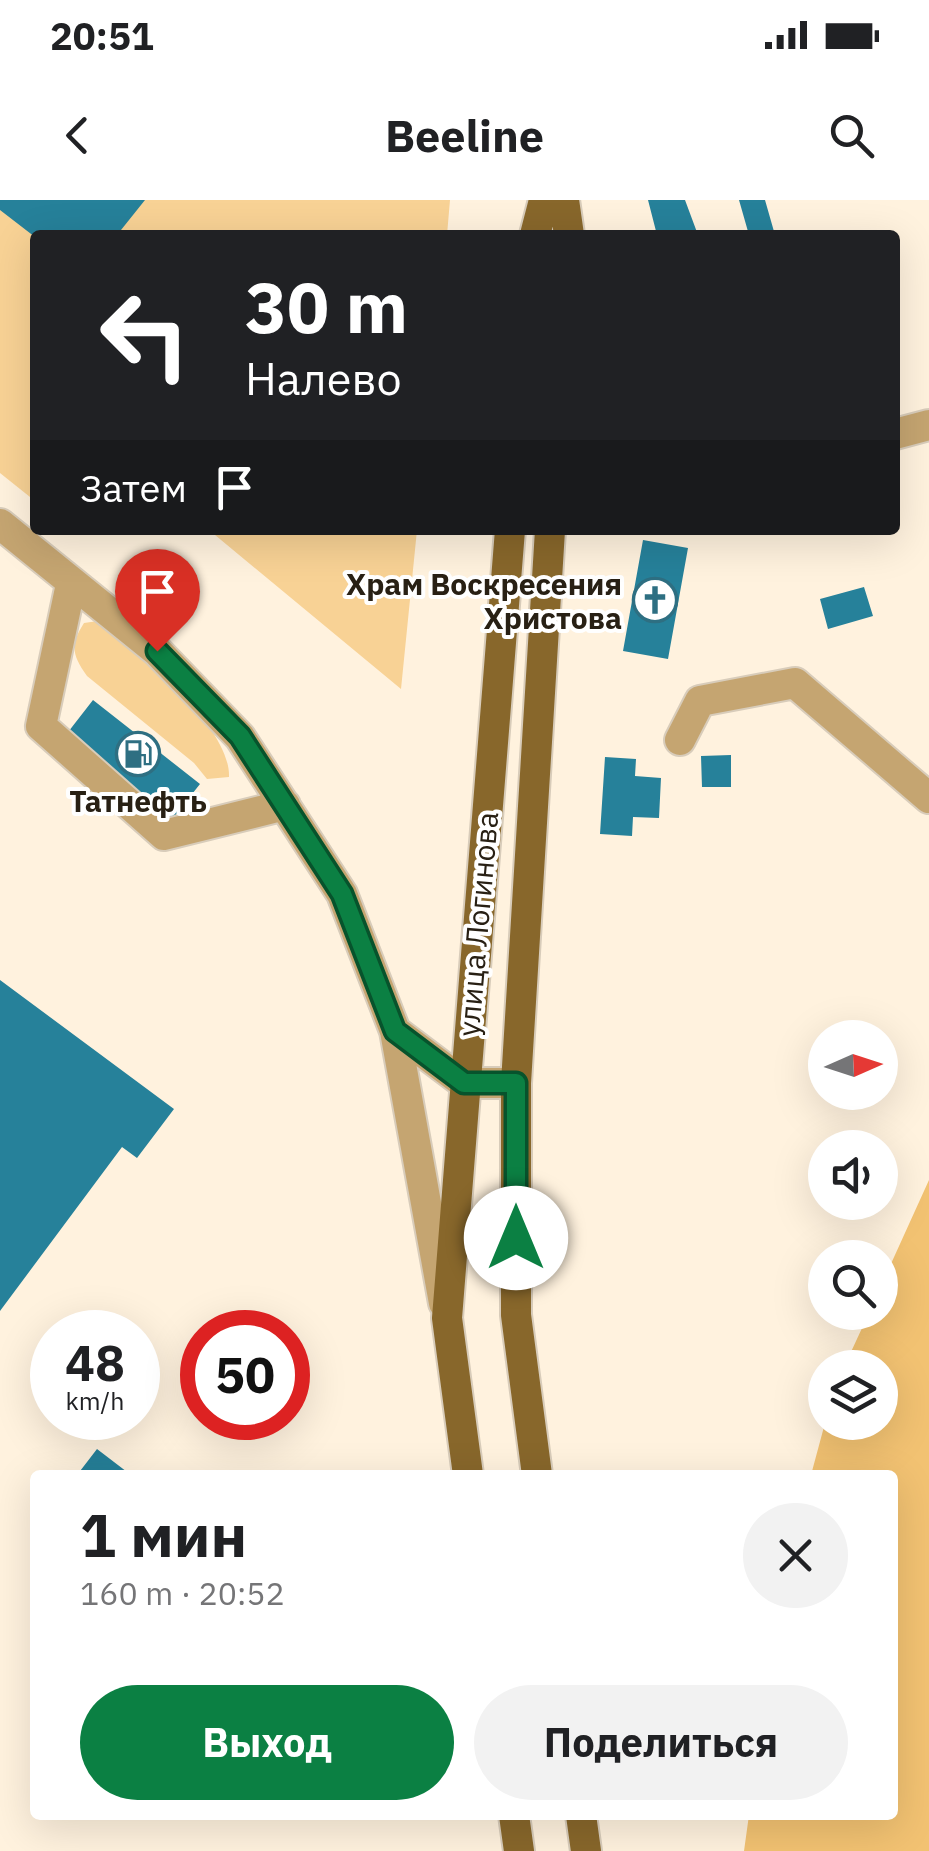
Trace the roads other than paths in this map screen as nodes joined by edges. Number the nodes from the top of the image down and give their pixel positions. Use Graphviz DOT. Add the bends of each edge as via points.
graph roads {
  1 [pos="544,200"];
  2 [pos="564,200"];
  3 [pos="536,230"];
  4 [pos="568,230"];
  5 [pos="929,425"];
  6 [pos="900,433"];
  7 [pos="0,524"];
  8 [pos="510,535"];
  9 [pos="550,535"];
  10 [pos="71,584"];
  11 [pos="680,740"];
  12 [pos="929,798"];
  13 [pos="286,805"];
  14 [pos="395,1031"];
  15 [pos="464,1083"];
  16 [pos="516,1083"];
  17 [pos="446,1318"];
  18 [pos="467,1470"];
  19 [pos="535,1470"];
  20 [pos="515,1820"];
  21 [pos="582,1820"];
  22 [pos="518,1851"];
  23 [pos="586,1851"];
  1 -- 3 [label="main road"];
  2 -- 4 [label="main road"];
  5 -- 6 [label="street"];
  7 -- 10 [label="street"];
  8 -- 15 [label="main road, улица Логинова"];
  9 -- 16 [label="main road, улица Логинова"];
  10 -- 13 [label="street" via="157,651 240,736"];
  10 -- 13 [label="street" via="41,726 164,835"];
  11 -- 12 [label="street" via="700,701 795,683"];
  13 -- 14 [label="street" via="342,894"];
  14 -- 15 [label="street"];
  14 -- 17 [label="street"];
  15 -- 16 [label="street"];
  15 -- 17 [label="main road, улица Логинова"];
  16 -- 19 [label="main road, улица Логинова" via="516,1315"];
  17 -- 18 [label="main road, улица Логинова"];
  20 -- 22 [label="main road"];
  21 -- 23 [label="main road"];
}
